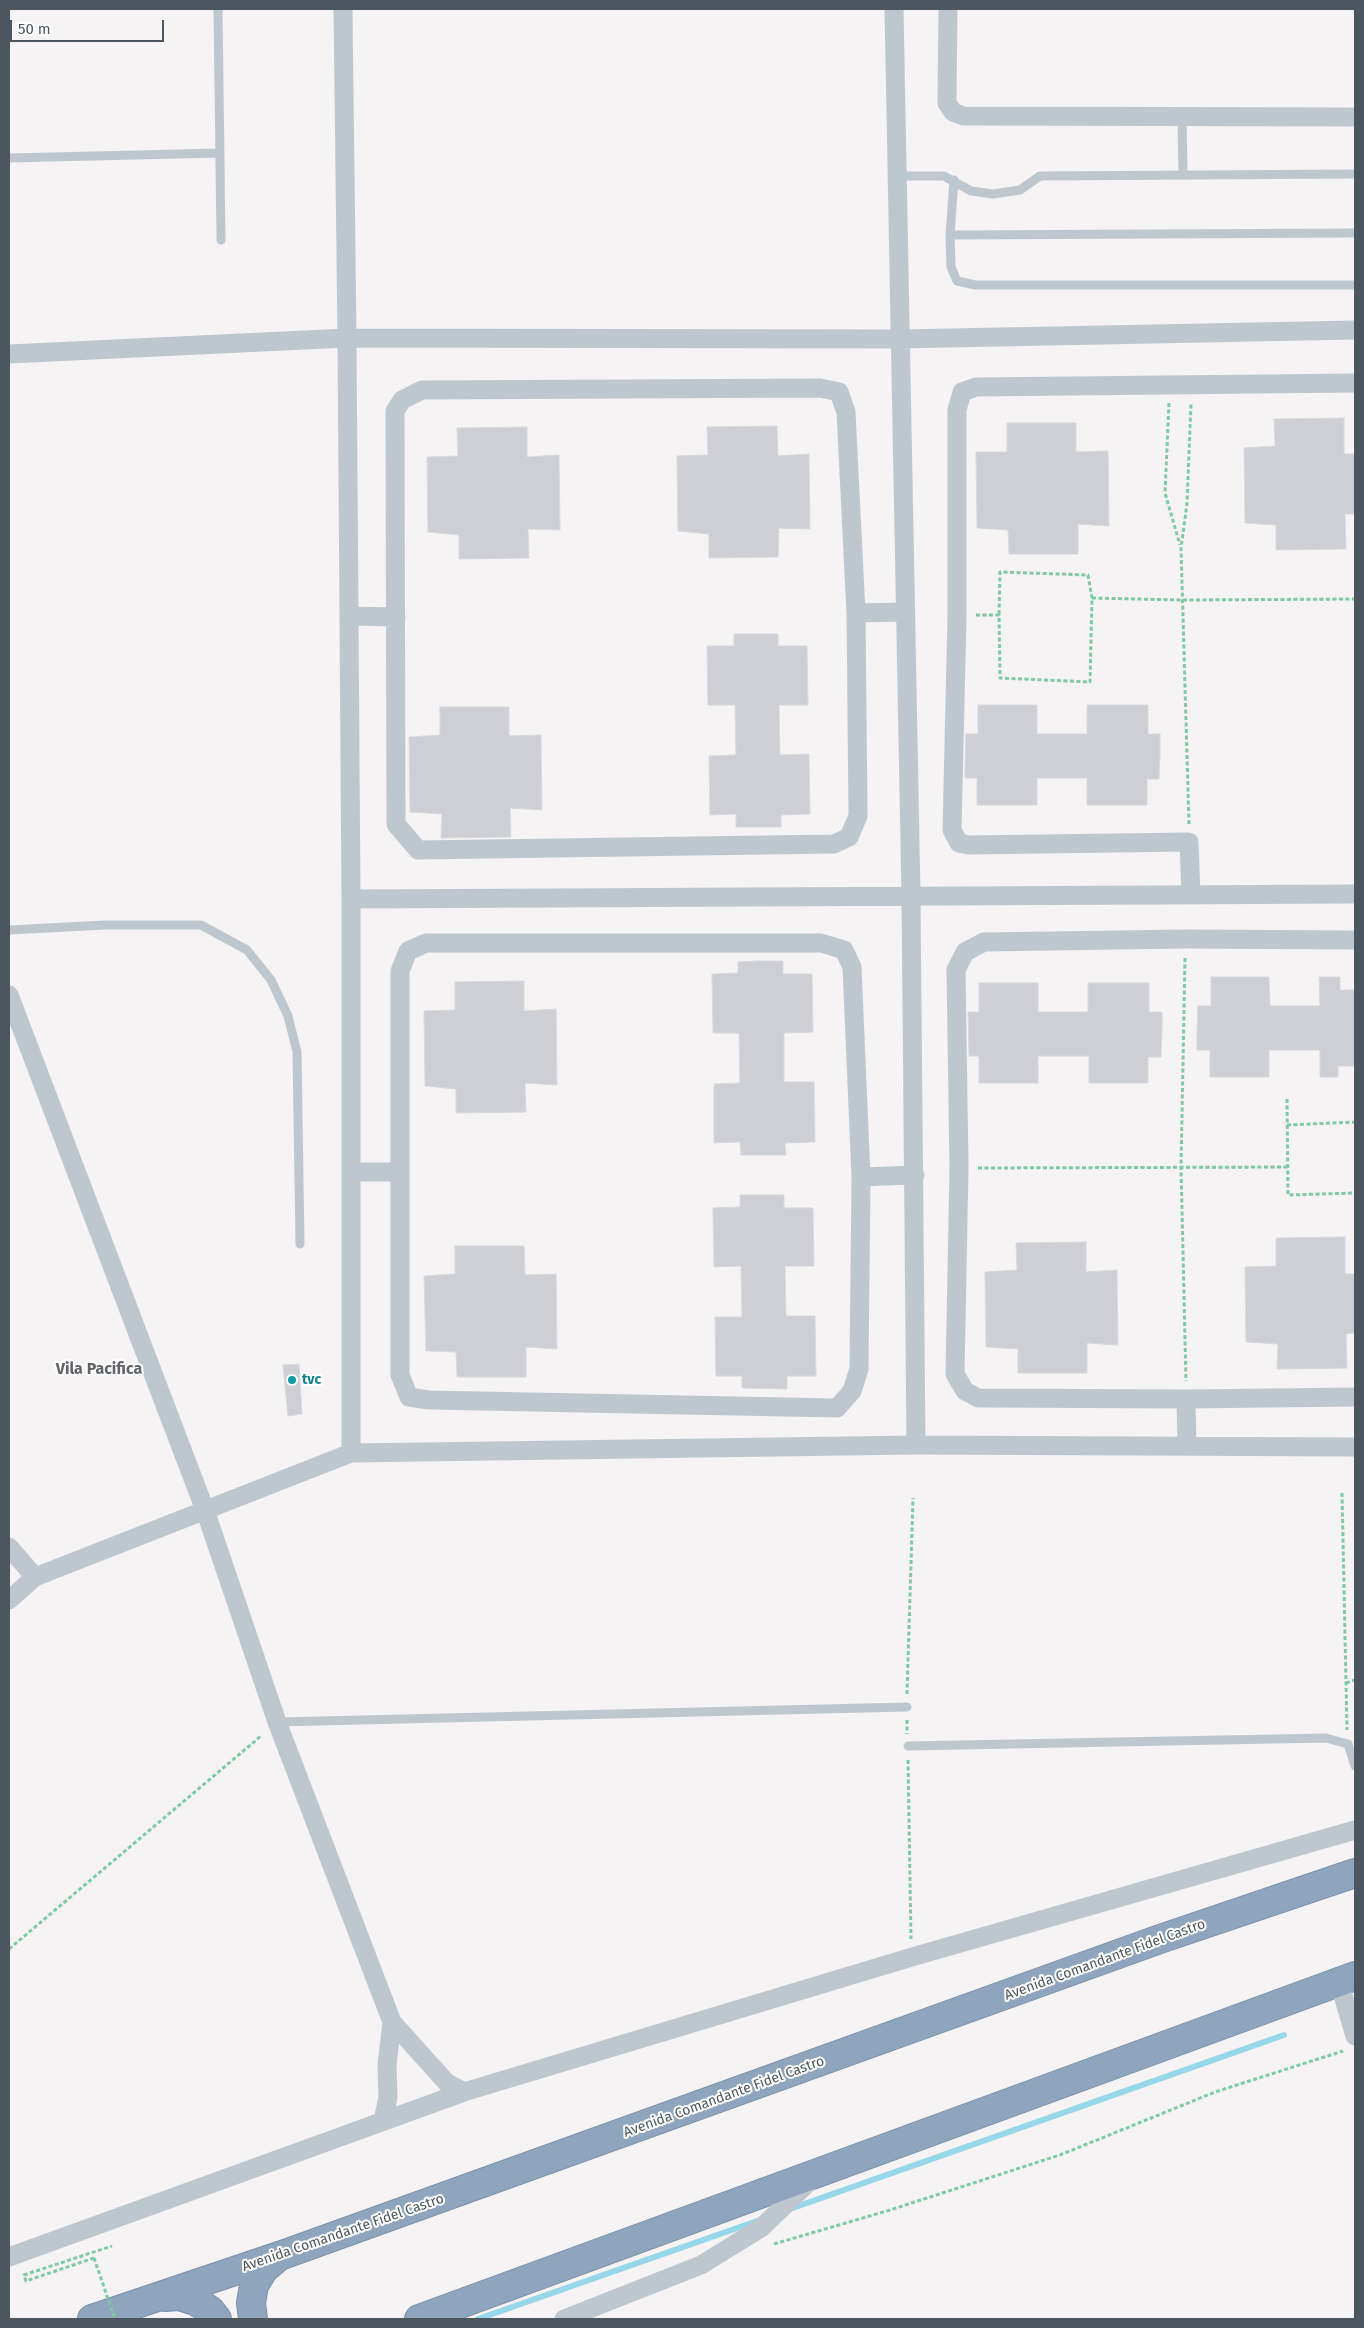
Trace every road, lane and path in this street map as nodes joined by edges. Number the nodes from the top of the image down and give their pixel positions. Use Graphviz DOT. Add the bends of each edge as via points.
graph roads {
  1 [pos="218,9"];
  2 [pos="342,9"];
  3 [pos="894,9"];
  4 [pos="948,9"];
  5 [pos="1182,116"];
  6 [pos="1355,117"];
  7 [pos="220,153"];
  8 [pos="9,158"];
  9 [pos="1355,174"];
  10 [pos="1183,175"];
  11 [pos="897,176"];
  12 [pos="954,180"];
  13 [pos="1355,233"];
  14 [pos="950,235"];
  15 [pos="221,240"];
  16 [pos="1355,284"];
  17 [pos="1355,330"];
  18 [pos="347,338"];
  19 [pos="899,339"];
  20 [pos="9,354"];
  21 [pos="1355,383"];
  22 [pos="1170,384"];
  23 [pos="1191,384"];
  24 [pos="1181,548"];
  25 [pos="1092,598"];
  26 [pos="1355,599"];
  27 [pos="1182,600"];
  28 [pos="905,612"];
  29 [pos="856,614"];
  30 [pos="999,615"];
  31 [pos="349,616"];
  32 [pos="957,616"];
  33 [pos="396,617"];
  34 [pos="1190,842"];
  35 [pos="1355,894"];
  36 [pos="1191,895"];
  37 [pos="911,896"];
  38 [pos="351,899"];
  39 [pos="9,930"];
  40 [pos="1186,939"];
  41 [pos="1355,940"];
  42 [pos="9,995"];
  43 [pos="1287,1099"];
  44 [pos="1355,1122"];
  45 [pos="1287,1125"];
  46 [pos="1181,1167"];
  47 [pos="1288,1167"];
  48 [pos="959,1168"];
  49 [pos="351,1172"];
  50 [pos="400,1172"];
  51 [pos="915,1175"];
  52 [pos="861,1177"];
  53 [pos="1355,1193"];
  54 [pos="300,1244"];
  55 [pos="1355,1397"];
  56 [pos="1186,1400"];
  57 [pos="916,1445"];
  58 [pos="1187,1446"];
  59 [pos="1355,1447"];
  60 [pos="351,1453"];
  61 [pos="1342,1493"];
  62 [pos="913,1498"];
  63 [pos="205,1510"];
  64 [pos="9,1547"];
  65 [pos="35,1577"];
  66 [pos="9,1600"];
  67 [pos="1355,1680"];
  68 [pos="1346,1683"];
  69 [pos="907,1707"];
  70 [pos="277,1722"];
  71 [pos="1348,1744"];
  72 [pos="908,1746"];
  73 [pos="1355,1766"];
  74 [pos="1355,1830"];
  75 [pos="1355,1873"];
  76 [pos="9,1949"];
  77 [pos="912,1957"];
  78 [pos="1347,1979"];
  79 [pos="392,2022"];
  80 [pos="1351,2043"];
  81 [pos="464,2092"];
  82 [pos="383,2121"];
  83 [pos="817,2174"];
  84 [pos="112,2246"];
  85 [pos="767,2246"];
  86 [pos="285,2254"];
  87 [pos="9,2257"];
  88 [pos="153,2299"];
  89 [pos="92,2319"];
  90 [pos="115,2319"];
  91 [pos="217,2319"];
  92 [pos="253,2319"];
  93 [pos="419,2319"];
  94 [pos="564,2319"];
  1 -- 7 [label="lane"];
  2 -- 18 [label="street"];
  3 -- 11 [label="street"];
  4 -- 5 [label="street" via="947,103 953,112 964,116"];
  5 -- 6 [label="street"];
  5 -- 10 [label="lane"];
  7 -- 8 [label="lane"];
  7 -- 15 [label="lane"];
  9 -- 10 [label="lane"];
  10 -- 12 [label="lane" via="1040,176 1020,190 993,194 971,191"];
  11 -- 12 [label="lane" via="944,176"];
  11 -- 19 [label="street"];
  12 -- 14 [label="lane"];
  13 -- 14 [label="lane"];
  14 -- 16 [label="lane" via="951,267 957,280 975,285"];
  17 -- 19 [label="street"];
  18 -- 19 [label="street"];
  18 -- 20 [label="street"];
  18 -- 31 [label="street"];
  19 -- 28 [label="street"];
  21 -- 23 [label="street"];
  22 -- 23 [label="street"];
  22 -- 24 [label="path" via="1165,493"];
  22 -- 32 [label="street" via="976,387 962,392 956,410"];
  23 -- 24 [label="path" via="1187,504"];
  24 -- 27 [label="path"];
  25 -- 27 [label="path"];
  25 -- 30 [label="path" via="1088,575 1000,572"];
  25 -- 30 [label="path" via="1090,682 1000,678"];
  26 -- 27 [label="path"];
  27 -- 34 [label="path"];
  28 -- 29 [label="street"];
  28 -- 37 [label="street"];
  29 -- 33 [label="street" via="846,412 840,392 820,388 422,390 402,400 395,411"];
  29 -- 33 [label="street" via="858,816 849,837 834,844 418,850 396,824"];
  30 -- 32 [label="path"];
  31 -- 33 [label="street"];
  31 -- 38 [label="street"];
  32 -- 34 [label="street" via="952,830 959,843"];
  34 -- 36 [label="street"];
  35 -- 36 [label="street"];
  36 -- 37 [label="street"];
  37 -- 38 [label="street"];
  37 -- 51 [label="street"];
  38 -- 49 [label="street"];
  39 -- 54 [label="lane" via="201,925 248,950 271,980 288,1016 297,1052"];
  40 -- 41 [label="street"];
  40 -- 46 [label="path"];
  40 -- 48 [label="street" via="984,942 965,952 956,970"];
  42 -- 63 [label="street"];
  43 -- 45 [label="path"];
  44 -- 45 [label="path"];
  45 -- 47 [label="path"];
  46 -- 47 [label="path"];
  46 -- 48 [label="path"];
  46 -- 56 [label="path"];
  47 -- 53 [label="path" via="1288,1195"];
  48 -- 56 [label="street" via="955,1374 965,1391 978,1398"];
  49 -- 50 [label="street"];
  49 -- 60 [label="street"];
  50 -- 52 [label="street" via="400,970 408,951 426,943 821,943 844,950 852,967"];
  50 -- 52 [label="street" via="400,1375 409,1397 837,1408 852,1391 859,1368"];
  51 -- 52 [label="street"];
  51 -- 57 [label="street"];
  55 -- 56 [label="street"];
  56 -- 58 [label="street"];
  57 -- 58 [label="street"];
  57 -- 60 [label="street"];
  58 -- 59 [label="street"];
  60 -- 63 [label="street"];
  61 -- 68 [label="path"];
  62 -- 69 [label="path"];
  63 -- 65 [label="street"];
  63 -- 70 [label="street"];
  64 -- 65 [label="street"];
  65 -- 66 [label="street"];
  67 -- 68 [label="path"];
  68 -- 71 [label="path"];
  69 -- 70 [label="lane"];
  69 -- 72 [label="path"];
  70 -- 76 [label="path"];
  70 -- 79 [label="street"];
  71 -- 72 [label="lane" via="1326,1738 1305,1738"];
  71 -- 73 [label="lane"];
  72 -- 77 [label="path"];
  74 -- 77 [label="street"];
  75 -- 86 [label="highway, Avenida Comandante Fidel Castro" via="1160,1939"];
  77 -- 81 [label="street"];
  78 -- 80 [label="street"];
  78 -- 83 [label="highway"];
  79 -- 81 [label="street" via="447,2083"];
  79 -- 82 [label="street" via="387,2065 388,2098"];
  80 -- 85 [label="path" via="1215,2092 1060,2155"];
  81 -- 82 [label="street"];
  82 -- 87 [label="street"];
  83 -- 93 [label="highway"];
  83 -- 94 [label="street" via="761,2228 700,2265"];
  84 -- 90 [label="path, bridge" via="24,2275 26,2281 94,2258"];
  86 -- 88 [label="highway, Avenida Comandante Fidel Castro"];
  86 -- 92 [label="highway" via="270,2263 254,2285"];
  88 -- 89 [label="highway, Avenida Comandante Fidel Castro"];
  88 -- 91 [label="highway" via="187,2298 203,2305"];
}
